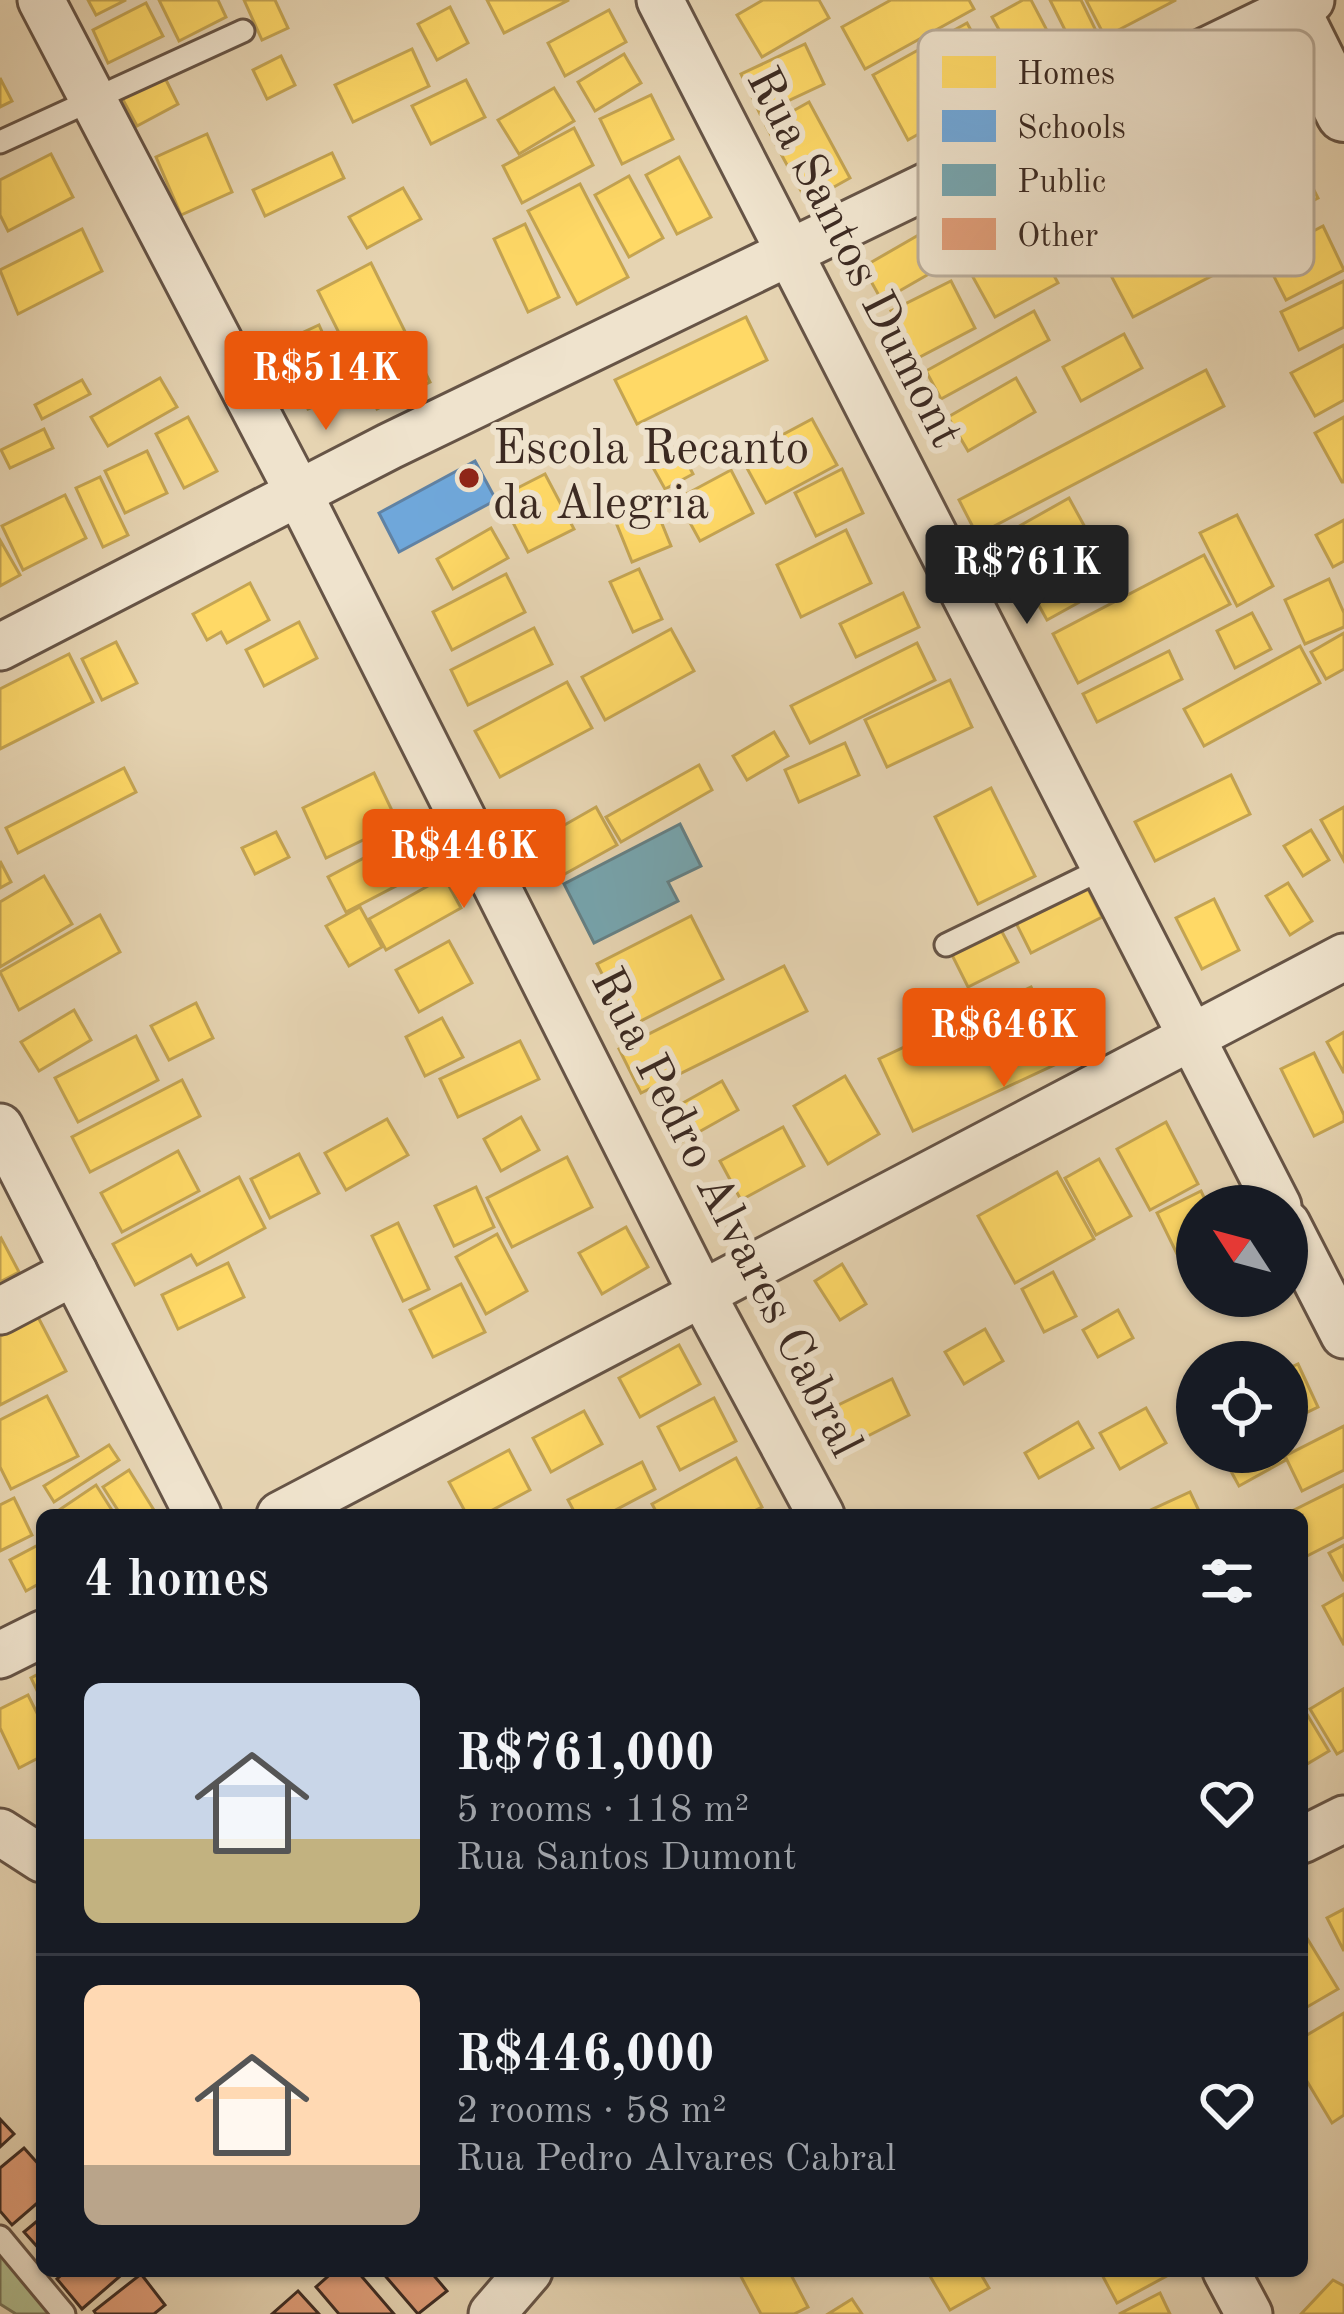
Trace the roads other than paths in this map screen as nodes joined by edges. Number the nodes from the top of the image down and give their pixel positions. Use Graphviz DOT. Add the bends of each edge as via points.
graph roads {
  1 [pos="41,0"];
  2 [pos="660,0"];
  3 [pos="1296,4"];
  4 [pos="1243,30"];
  5 [pos="244,31"];
  6 [pos="1314,45"];
  7 [pos="92,98"];
  8 [pos="1344,114"];
  9 [pos="0,142"];
  10 [pos="918,191"];
  11 [pos="790,254"];
  12 [pos="298,492"];
  13 [pos="0,647"];
  14 [pos="1104,868"];
  15 [pos="946,945"];
  16 [pos="1344,957"];
  17 [pos="1192,1037"];
  18 [pos="0,1127"];
  19 [pos="1267,1185"];
  20 [pos="1308,1265"];
  21 [pos="74,1273"];
  22 [pos="702,1294"];
  23 [pos="0,1311"];
  24 [pos="1344,1335"];
  25 [pos="195,1509"];
  26 [pos="291,1509"];
  27 [pos="817,1509"];
  28 [pos="36,1637"];
  29 [pos="0,1655"];
  30 [pos="1344,1819"];
  31 [pos="0,1832"];
  32 [pos="1308,1837"];
  33 [pos="36,1855"];
  34 [pos="0,2236"];
  35 [pos="524,2277"];
  36 [pos="1229,2277"];
  37 [pos="64,2314"];
  38 [pos="492,2314"];
  39 [pos="1250,2314"];
  1 -- 7 [label="street, Rua Pedro Alvares Cabral"];
  2 -- 11 [label="street, Rua Santos Dumont"];
  3 -- 4 [label="street"];
  5 -- 7 [label="lane"];
  6 -- 8 [label="street"];
  7 -- 9 [label="lane"];
  7 -- 12 [label="street, Rua Pedro Alvares Cabral"];
  10 -- 11 [label="street"];
  11 -- 12 [label="street"];
  11 -- 14 [label="street, Rua Santos Dumont"];
  12 -- 13 [label="street"];
  12 -- 22 [label="street, Rua Pedro Alvares Cabral"];
  14 -- 15 [label="lane"];
  14 -- 17 [label="street, Rua Santos Dumont"];
  16 -- 17 [label="street"];
  17 -- 19 [label="street, Rua Santos Dumont"];
  17 -- 22 [label="street"];
  18 -- 21 [label="street"];
  20 -- 24 [label="street"];
  21 -- 23 [label="street"];
  21 -- 25 [label="street"];
  22 -- 26 [label="street"];
  22 -- 27 [label="street, Rua Pedro Alvares Cabral"];
  28 -- 29 [label="street"];
  30 -- 32 [label="street"];
  31 -- 33 [label="street"];
  34 -- 37 [label="lane"];
  35 -- 38 [label="street"];
  36 -- 39 [label="street"];
}
